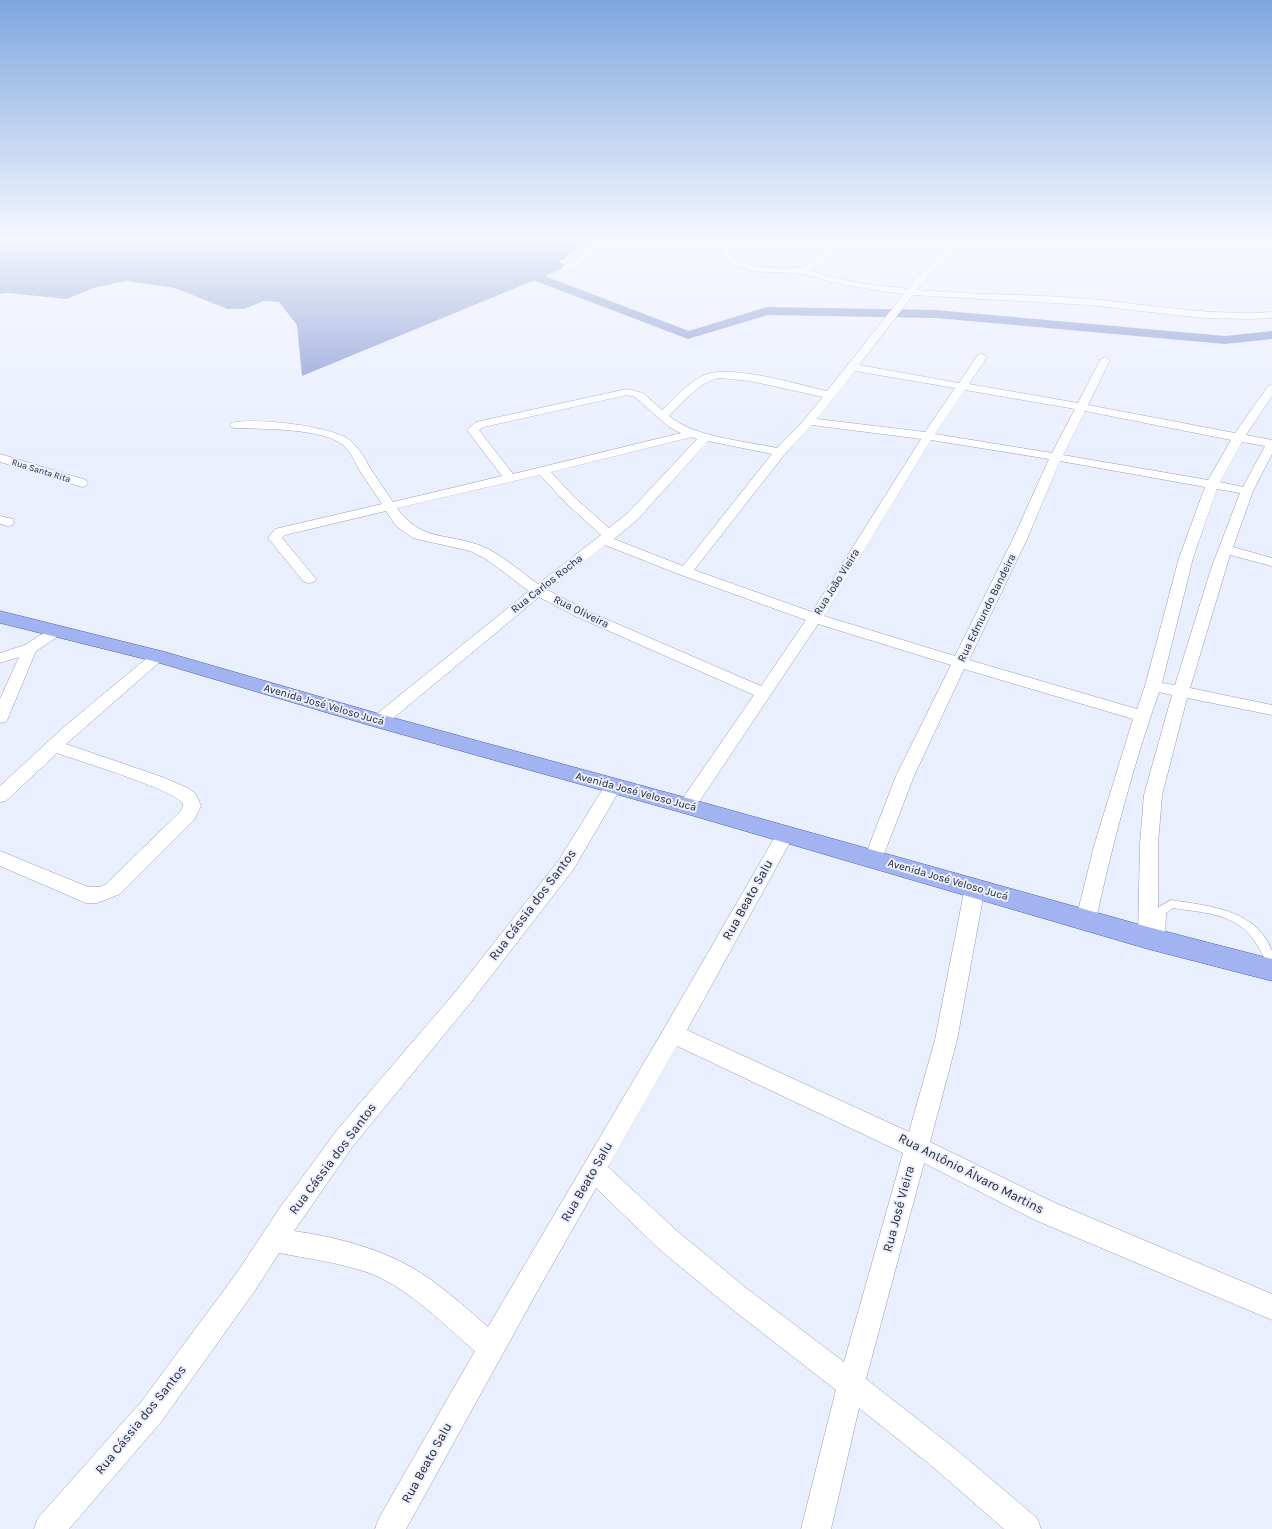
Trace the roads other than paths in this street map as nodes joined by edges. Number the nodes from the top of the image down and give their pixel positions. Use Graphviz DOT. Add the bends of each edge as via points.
graph roads {
  1 [pos="897,308"];
  2 [pos="1142,308"];
  3 [pos="1272,316"];
  4 [pos="982,357"];
  5 [pos="1105,360"];
  6 [pos="852,367"];
  7 [pos="962,387"];
  8 [pos="1272,388"];
  9 [pos="828,395"];
  10 [pos="1080,407"];
  11 [pos="662,416"];
  12 [pos="808,420"];
  13 [pos="234,424"];
  14 [pos="699,435"];
  15 [pos="928,436"];
  16 [pos="1238,438"];
  17 [pos="1272,443"];
  18 [pos="780,452"];
  19 [pos="1056,457"];
  20 [pos="3,462"];
  21 [pos="542,470"];
  22 [pos="510,478"];
  23 [pos="82,483"];
  24 [pos="1212,485"];
  25 [pos="1247,491"];
  26 [pos="389,506"];
  27 [pos="607,538"];
  28 [pos="1225,549"];
  29 [pos="1272,562"];
  30 [pos="686,572"];
  31 [pos="309,579"];
  32 [pos="538,591"];
  33 [pos="0,617"];
  34 [pos="814,618"];
  35 [pos="55,632"];
  36 [pos="30,648"];
  37 [pos="158,656"];
  38 [pos="0,658"];
  39 [pos="960,663"];
  40 [pos="1153,686"];
  41 [pos="1181,692"];
  42 [pos="764,693"];
  43 [pos="1272,710"];
  44 [pos="1143,716"];
  45 [pos="0,718"];
  46 [pos="379,721"];
  47 [pos="54,746"];
  48 [pos="613,786"];
  49 [pos="0,796"];
  50 [pos="688,806"];
  51 [pos="785,835"];
  52 [pos="0,858"];
  53 [pos="873,859"];
  54 [pos="975,887"];
  55 [pos="1086,919"];
  56 [pos="1154,939"];
  57 [pos="1272,962"];
  58 [pos="1272,970"];
  59 [pos="673,1034"];
  60 [pos="916,1146"];
  61 [pos="594,1170"];
  62 [pos="273,1240"];
  63 [pos="1272,1307"];
  64 [pos="491,1347"];
  65 [pos="851,1384"];
  66 [pos="1020,1527"];
  67 [pos="49,1529"];
  68 [pos="390,1529"];
  69 [pos="816,1529"];
  1 -- 6 [label="street"];
  2 -- 3 [label="street" via="1225,317"];
  4 -- 7 [label="street, Rua João Vieira"];
  5 -- 10 [label="street, Rua Edmundo Bandeira"];
  6 -- 7 [label="street"];
  6 -- 9 [label="street"];
  7 -- 10 [label="street"];
  7 -- 15 [label="street, Rua João Vieira"];
  8 -- 16 [label="street"];
  9 -- 11 [label="street" via="740,376 715,374 702,381"];
  9 -- 12 [label="street"];
  10 -- 16 [label="street"];
  10 -- 19 [label="street, Rua Edmundo Bandeira"];
  11 -- 14 [label="street" via="673,424"];
  11 -- 22 [label="street" via="639,395 627,392 475,426 473,430"];
  12 -- 15 [label="street"];
  12 -- 18 [label="street"];
  13 -- 26 [label="street, Rua Oliveira" via="291,428 344,440"];
  14 -- 18 [label="street"];
  14 -- 21 [label="street"];
  14 -- 27 [label="street, Rua Carlos Rocha" via="633,516"];
  15 -- 19 [label="street"];
  15 -- 34 [label="street, Rua João Vieira"];
  16 -- 17 [label="street"];
  16 -- 24 [label="street"];
  17 -- 25 [label="street"];
  18 -- 30 [label="street"];
  19 -- 24 [label="street"];
  19 -- 39 [label="street, Rua Edmundo Bandeira" via="1020,540"];
  20 -- 23 [label="street, Rua Santa Rita"];
  21 -- 22 [label="street"];
  21 -- 27 [label="street"];
  22 -- 26 [label="street"];
  24 -- 25 [label="street"];
  24 -- 40 [label="street" via="1186,558"];
  25 -- 28 [label="street"];
  26 -- 31 [label="street" via="288,529 276,535 277,541"];
  26 -- 32 [label="street, Rua Oliveira" via="401,523 414,532 436,540 474,548 491,556"];
  27 -- 30 [label="street"];
  27 -- 32 [label="street, Rua Carlos Rocha"];
  28 -- 29 [label="street"];
  28 -- 41 [label="street"];
  30 -- 34 [label="street"];
  32 -- 42 [label="street, Rua Oliveira" via="580,613"];
  32 -- 46 [label="street, Rua Carlos Rocha"];
  33 -- 35 [label="main road, Avenida José Veloso Jucá"];
  34 -- 39 [label="street"];
  34 -- 42 [label="street, Rua João Vieira"];
  35 -- 36 [label="street"];
  35 -- 37 [label="main road, Avenida José Veloso Jucá"];
  36 -- 38 [label="street"];
  36 -- 45 [label="street"];
  37 -- 46 [label="main road, Avenida José Veloso Jucá"];
  37 -- 47 [label="street"];
  39 -- 44 [label="street"];
  39 -- 53 [label="street, Rua Edmundo Bandeira" via="905,776"];
  40 -- 41 [label="street"];
  40 -- 44 [label="street"];
  41 -- 43 [label="street"];
  41 -- 56 [label="street" via="1153,795 1149,844"];
  42 -- 50 [label="street, Rua João Vieira"];
  44 -- 55 [label="street" via="1117,796"];
  46 -- 48 [label="main road, Avenida José Veloso Jucá"];
  47 -- 49 [label="street"];
  47 -- 52 [label="street" via="182,792 190,799 192,806 188,815 113,889 97,896 86,895"];
  48 -- 50 [label="main road, Avenida José Veloso Jucá"];
  48 -- 62 [label="street, Rua Cássia dos Santos" via="566,865 464,996 345,1138"];
  50 -- 51 [label="main road, Avenida José Veloso Jucá"];
  51 -- 53 [label="main road, Avenida José Veloso Jucá"];
  51 -- 59 [label="street, Rua Beato Salu"];
  53 -- 54 [label="main road, Avenida José Veloso Jucá"];
  54 -- 55 [label="main road, Avenida José Veloso Jucá"];
  54 -- 60 [label="street, Rua José Vieira" via="946,1040"];
  55 -- 56 [label="main road, Avenida José Veloso Jucá"];
  56 -- 57 [label="lane" via="1161,911 1171,904 1220,913 1237,919 1252,929"];
  56 -- 58 [label="main road, Avenida José Veloso Jucá"];
  59 -- 60 [label="street, Rua Antônio Álvaro Martins"];
  59 -- 61 [label="street, Rua Beato Salu"];
  60 -- 63 [label="street, Rua Antônio Álvaro Martins" via="1044,1211"];
  60 -- 65 [label="street, Rua José Vieira"];
  61 -- 64 [label="street, Rua Beato Salu"];
  61 -- 65 [label="street" via="668,1240 736,1297"];
  62 -- 64 [label="street" via="364,1258 402,1276 430,1295"];
  62 -- 67 [label="street, Rua Cássia dos Santos" via="245,1283 151,1412"];
  64 -- 68 [label="street, Rua Beato Salu"];
  65 -- 66 [label="street" via="943,1457"];
  65 -- 69 [label="street, Rua José Vieira"];
}
